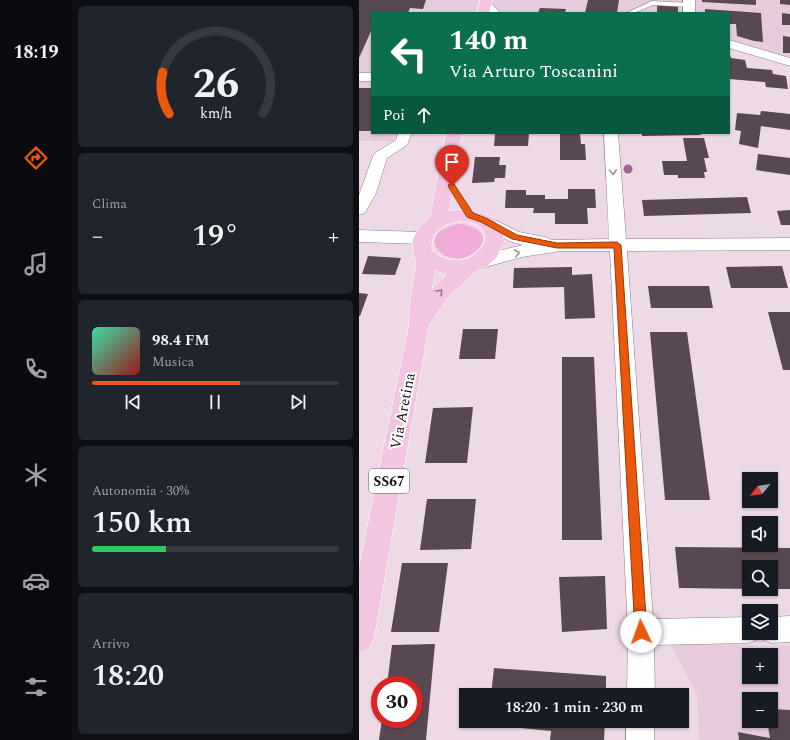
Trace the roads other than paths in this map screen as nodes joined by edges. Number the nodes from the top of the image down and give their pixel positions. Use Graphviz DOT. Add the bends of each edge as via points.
graph roads {
  1 [pos="485,6"];
  2 [pos="689,6"];
  3 [pos="494,12"];
  4 [pos="631,12"];
  5 [pos="730,44"];
  6 [pos="790,62"];
  7 [pos="359,77"];
  8 [pos="371,77"];
  9 [pos="405,134"];
  10 [pos="454,134"];
  11 [pos="611,134"];
  12 [pos="447,166"];
  13 [pos="359,209"];
  14 [pos="477,218"];
  15 [pos="439,221"];
  16 [pos="359,236"];
  17 [pos="790,244"];
  18 [pos="617,245"];
  19 [pos="557,246"];
  20 [pos="424,247"];
  21 [pos="475,264"];
  22 [pos="419,325"];
  23 [pos="367,559"];
  24 [pos="790,629"];
  25 [pos="742,630"];
  26 [pos="778,630"];
  27 [pos="641,632"];
  28 [pos="359,638"];
  29 [pos="641,688"];
  30 [pos="641,728"];
  31 [pos="640,740"];
  1 -- 3 [label="street"];
  2 -- 4 [label="lane" via="652,3"];
  5 -- 6 [label="street"];
  7 -- 8 [label="street"];
  9 -- 13 [label="street" via="402,142 380,156 368,193"];
  10 -- 12 [label="main road, Via Aretina / SS67"];
  11 -- 18 [label="street, one-way"];
  12 -- 14 [label="main road, Via Aretina / SS67" via="452,186"];
  12 -- 15 [label="main road, Via Aretina / SS67"];
  14 -- 15 [label="main road" via="451,216"];
  14 -- 19 [label="street" via="515,237"];
  14 -- 21 [label="main road, Via Aretina / SS67" via="492,227 495,241 492,250"];
  15 -- 20 [label="main road" via="429,228"];
  16 -- 20 [label="street"];
  17 -- 18 [label="street"];
  18 -- 19 [label="street"];
  18 -- 27 [label="street"];
  21 -- 19 [label="street, one-way" via="522,251"];
  20 -- 21 [label="main road" via="433,263 446,268"];
  20 -- 22 [label="main road, Via Aretina / SS67" via="426,267 420,295"];
  22 -- 21 [label="main road, Via Aretina / SS67, one-way" via="433,300 448,284"];
  22 -- 23 [label="main road, Via Aretina / SS67"];
  23 -- 28 [label="main road, Via Aretina / SS67"];
  24 -- 26 [label="street"];
  25 -- 27 [label="street"];
  27 -- 29 [label="street"];
  30 -- 31 [label="street"];
}
